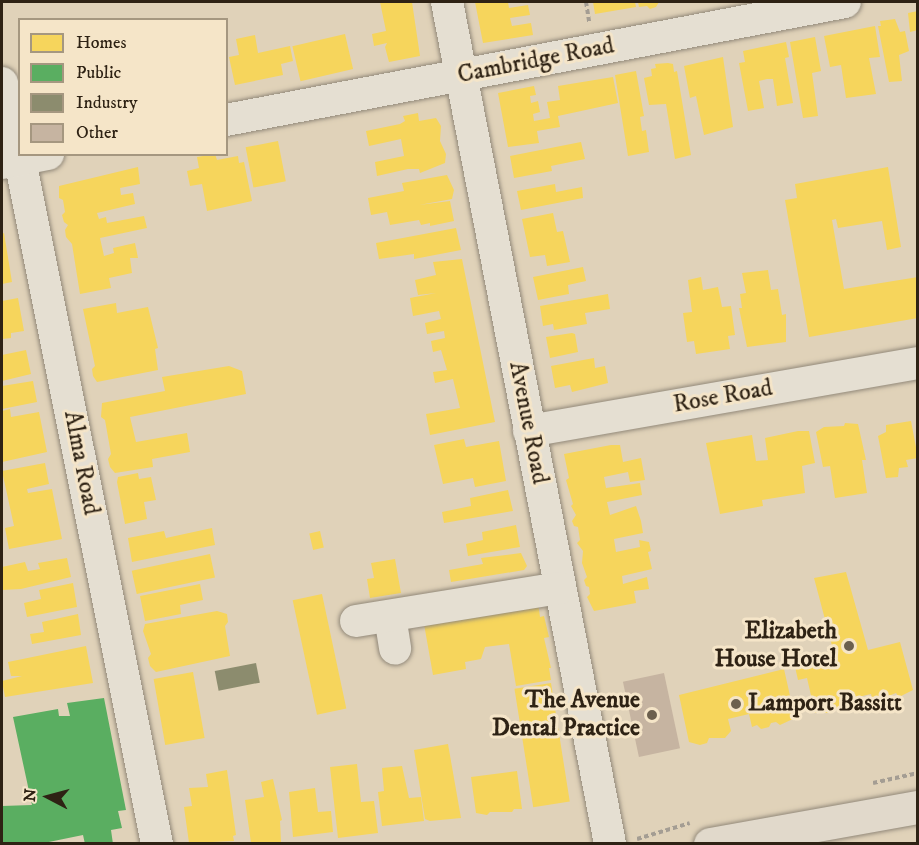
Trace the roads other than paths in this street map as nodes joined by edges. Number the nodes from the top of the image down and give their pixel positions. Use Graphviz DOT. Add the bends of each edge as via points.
graph roads {
  1 [pos="447,2"];
  2 [pos="845,2"];
  3 [pos="460,75"];
  4 [pos="2,83"];
  5 [pos="228,120"];
  6 [pos="18,141"];
  7 [pos="23,159"];
  8 [pos="918,363"];
  9 [pos="530,431"];
  10 [pos="559,588"];
  11 [pos="390,616"];
  12 [pos="356,621"];
  13 [pos="395,649"];
  14 [pos="918,807"];
  15 [pos="620,842"];
  16 [pos="157,843"];
  17 [pos="710,843"];
  1 -- 3 [label="street, Avenue Road"];
  2 -- 3 [label="street, Cambridge Road"];
  3 -- 5 [label="street, Cambridge Road"];
  3 -- 9 [label="street, Avenue Road"];
  4 -- 6 [label="street, Alma Road"];
  7 -- 16 [label="street, Alma Road"];
  8 -- 9 [label="street, Rose Road"];
  9 -- 10 [label="street, Avenue Road"];
  10 -- 11 [label="street"];
  10 -- 15 [label="street, Avenue Road"];
  11 -- 12 [label="street"];
  11 -- 13 [label="street"];
  14 -- 17 [label="main road"];
}
